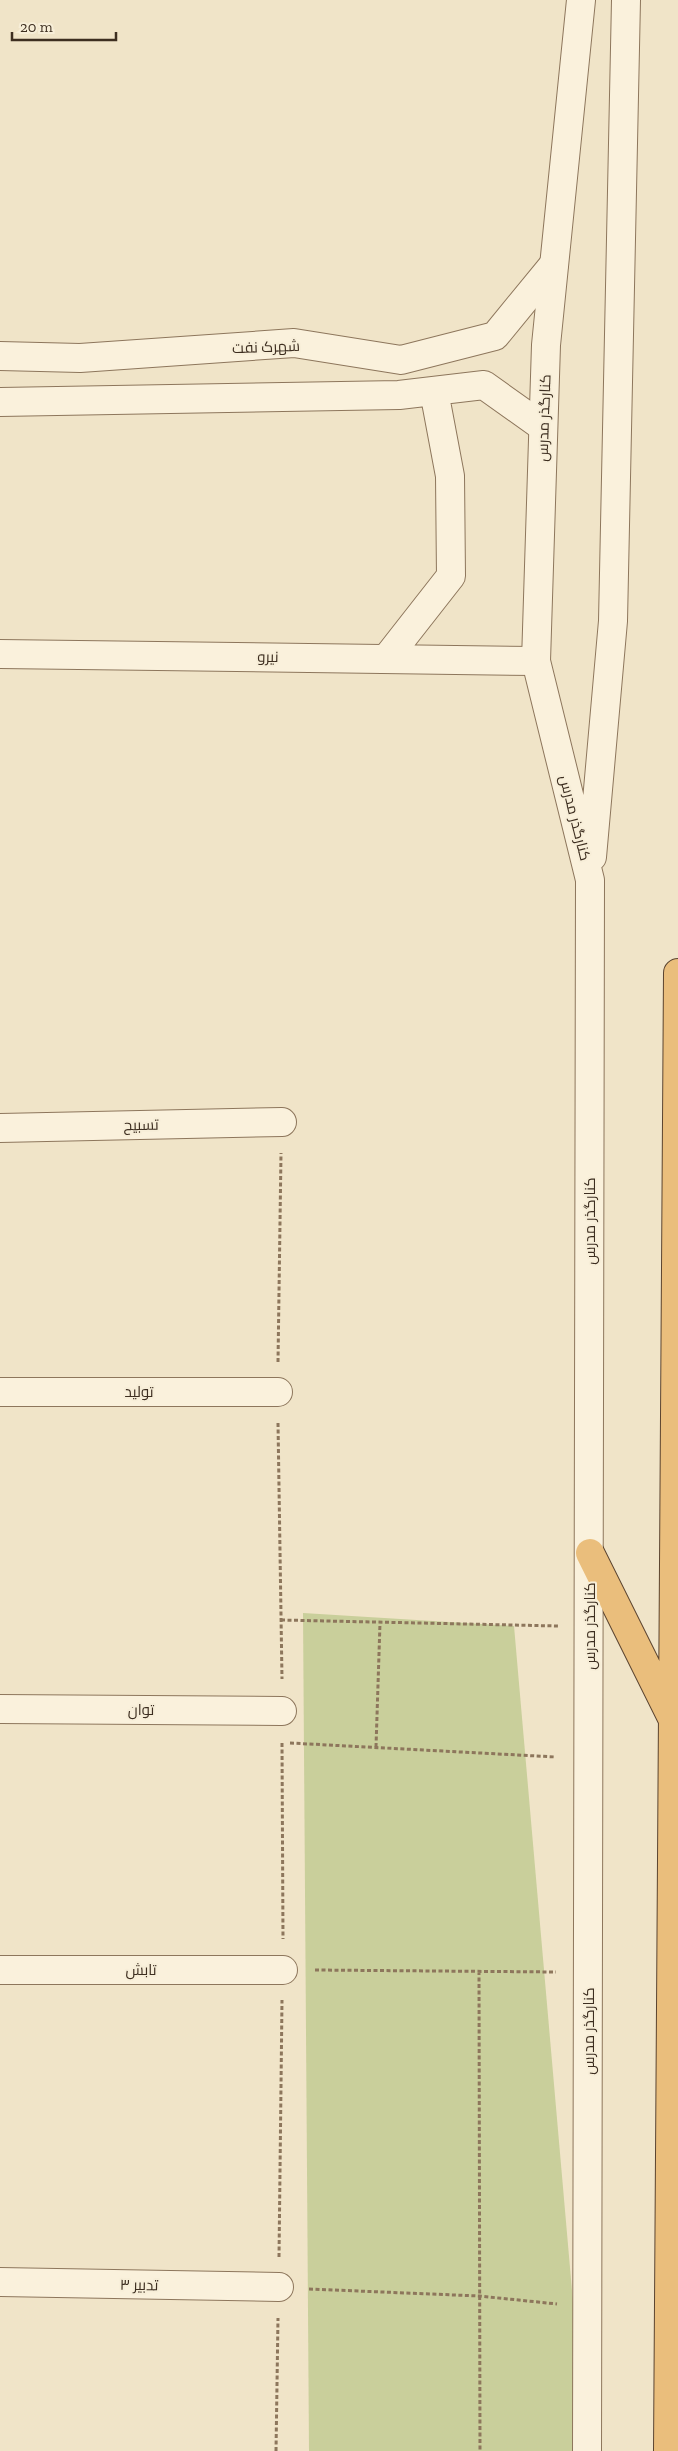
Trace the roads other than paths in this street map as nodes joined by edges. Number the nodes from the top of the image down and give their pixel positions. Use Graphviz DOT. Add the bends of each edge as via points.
graph roads {
  1 [pos="581,0"];
  2 [pos="626,0"];
  3 [pos="554,264"];
  4 [pos="0,356"];
  5 [pos="434,391"];
  6 [pos="0,402"];
  7 [pos="543,427"];
  8 [pos="0,654"];
  9 [pos="386,659"];
  10 [pos="536,661"];
  11 [pos="590,880"];
  12 [pos="678,973"];
  13 [pos="282,1122"];
  14 [pos="0,1128"];
  15 [pos="0,1392"];
  16 [pos="278,1392"];
  17 [pos="590,1554"];
  18 [pos="0,1709"];
  19 [pos="282,1711"];
  20 [pos="674,1723"];
  21 [pos="0,1970"];
  22 [pos="283,1970"];
  23 [pos="0,2282"];
  24 [pos="279,2287"];
  25 [pos="587,2451"];
  26 [pos="668,2451"];
  1 -- 3 [label="street, کنارگذر مدرس"];
  2 -- 11 [label="street" via="613,621"];
  3 -- 4 [label="street, شهرک نفت" via="496,336 401,360 294,343 80,358"];
  3 -- 7 [label="street, کنارگذر مدرس" via="546,345"];
  5 -- 6 [label="street" via="399,395"];
  5 -- 7 [label="street" via="484,385"];
  5 -- 9 [label="street" via="450,476 451,576"];
  7 -- 10 [label="street, کنارگذر مدرس"];
  8 -- 9 [label="street, نیرو"];
  9 -- 10 [label="street, نیرو"];
  10 -- 11 [label="street, کنارگذر مدرس"];
  11 -- 17 [label="street, کنارگذر مدرس"];
  12 -- 20 [label="highway"];
  13 -- 14 [label="street, تسبیح"];
  15 -- 16 [label="street, تولید"];
  17 -- 20 [label="highway"];
  17 -- 25 [label="street, کنارگذر مدرس"];
  18 -- 19 [label="street, توان"];
  20 -- 26 [label="highway"];
  21 -- 22 [label="street, تابش"];
  23 -- 24 [label="street, تدبیر ۳"];
}
